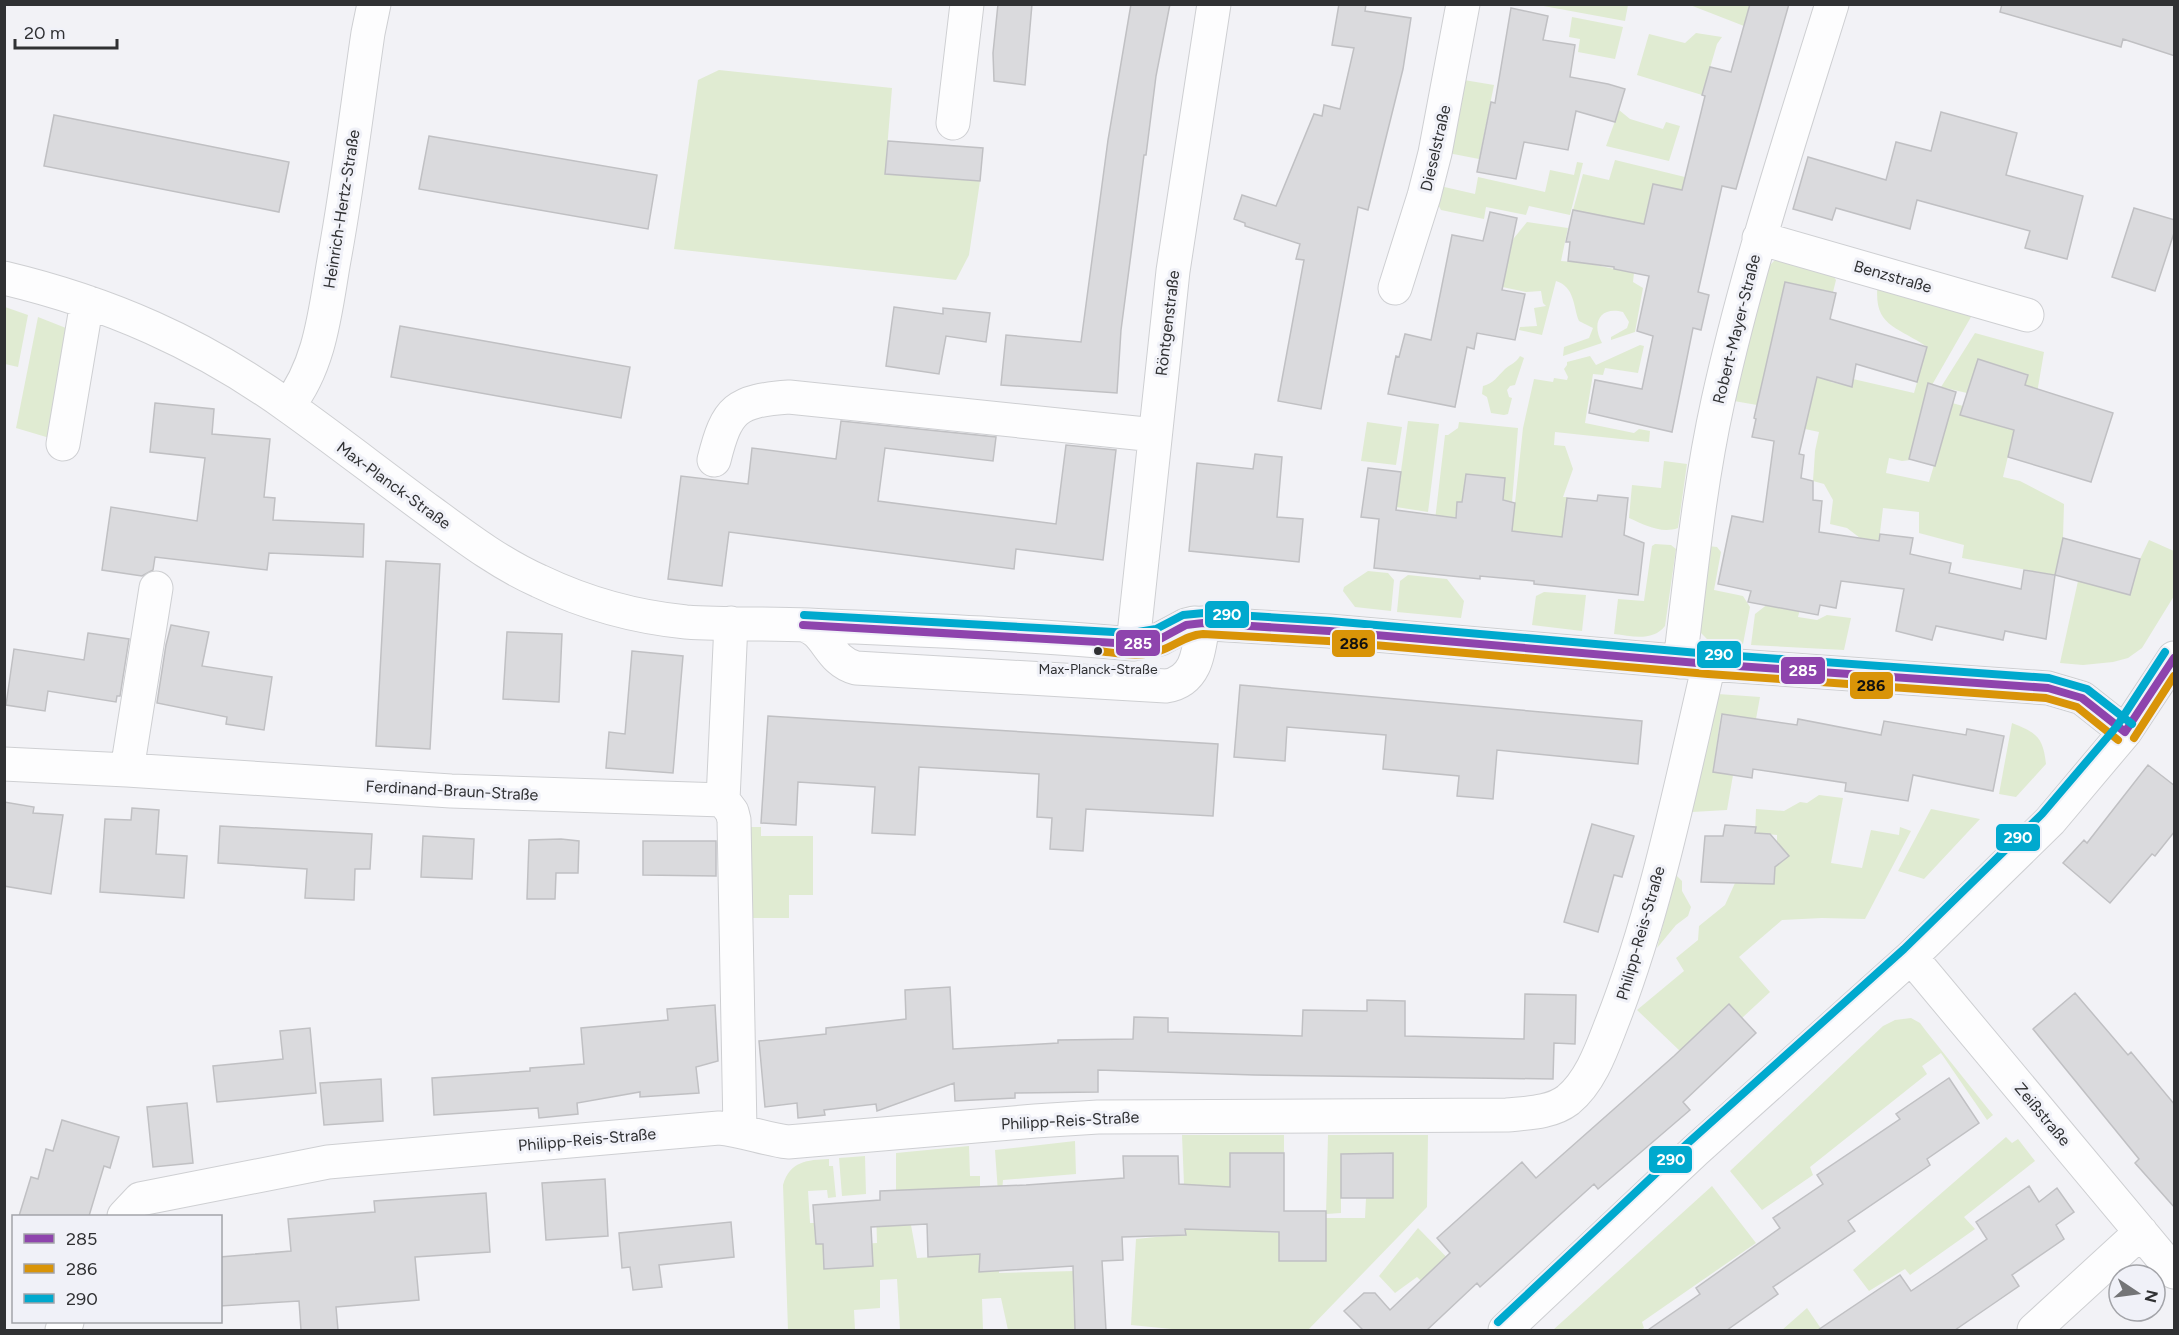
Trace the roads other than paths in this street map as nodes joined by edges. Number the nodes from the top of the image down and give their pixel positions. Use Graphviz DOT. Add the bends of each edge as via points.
graph roads {
  1 [pos="374,4"];
  2 [pos="967,4"];
  3 [pos="1214,4"];
  4 [pos="1463,4"];
  5 [pos="1832,4"];
  6 [pos="953,123"];
  7 [pos="1759,237"];
  8 [pos="4,278"];
  9 [pos="1395,288"];
  10 [pos="87,302"];
  11 [pos="2027,315"];
  12 [pos="288,406"];
  13 [pos="1155,435"];
  14 [pos="63,444"];
  15 [pos="714,460"];
  16 [pos="156,588"];
  17 [pos="731,623"];
  18 [pos="1203,623"];
  19 [pos="803,625"];
  20 [pos="1133,644"];
  21 [pos="2175,658"];
  22 [pos="1694,663"];
  23 [pos="2125,732"];
  24 [pos="4,764"];
  25 [pos="127,770"];
  26 [pos="723,800"];
  27 [pos="1911,957"];
  28 [pos="740,1131"];
  29 [pos="125,1215"];
  30 [pos="2141,1232"];
  31 [pos="2175,1272"];
  32 [pos="1505,1330"];
  33 [pos="2034,1330"];
  1 -- 12 [label="street, Heinrich-Hertz-Straße" via="319,344 307,378"];
  2 -- 6 [label="street"];
  3 -- 13 [label="street, Röntgenstraße" via="1173,271"];
  4 -- 9 [label="street, Dieselstraße" via="1435,153"];
  5 -- 7 [label="street, Robert-Mayer-Straße"];
  7 -- 11 [label="street, Benzstraße"];
  7 -- 22 [label="street, Robert-Mayer-Straße" via="1739,312 1700,502"];
  8 -- 10 [label="street, Max-Planck-Straße"];
  10 -- 12 [label="street, Max-Planck-Straße" via="151,325"];
  10 -- 14 [label="street"];
  12 -- 17 [label="street, Max-Planck-Straße" via="462,535 523,574 574,597 614,609 686,621"];
  13 -- 15 [label="street" via="789,397 760,399 736,410 721,433"];
  13 -- 20 [label="street, Röntgenstraße"];
  16 -- 25 [label="street"];
  17 -- 19 [label="street, Max-Planck-Straße"];
  17 -- 26 [label="street"];
  18 -- 19 [label="street" via="1193,669 1179,682 1166,686 856,668 842,663 816,630"];
  18 -- 20 [label="street, Max-Planck-Straße"];
  18 -- 22 [label="street, Max-Planck-Straße"];
  19 -- 20 [label="street, Max-Planck-Straße"];
  21 -- 23 [label="street"];
  22 -- 23 [label="street, Max-Planck-Straße" via="2048,687 2082,699"];
  22 -- 28 [label="street, Philipp-Reis-Straße" via="1666,842 1629,981 1591,1072 1568,1099 1554,1107 1507,1115 1035,1120 788,1142"];
  23 -- 27 [label="street" via="2050,821"];
  24 -- 25 [label="street, Ferdinand-Braun-Straße"];
  25 -- 26 [label="street, Ferdinand-Braun-Straße" via="451,791"];
  26 -- 28 [label="street" via="734,820"];
  27 -- 30 [label="street, Zeißstraße"];
  27 -- 32 [label="street" via="1695,1151"];
  28 -- 29 [label="street, Philipp-Reis-Straße" via="719,1128 328,1162 140,1199"];
  30 -- 31 [label="street, Zeißstraße"];
  30 -- 33 [label="street"];
}
